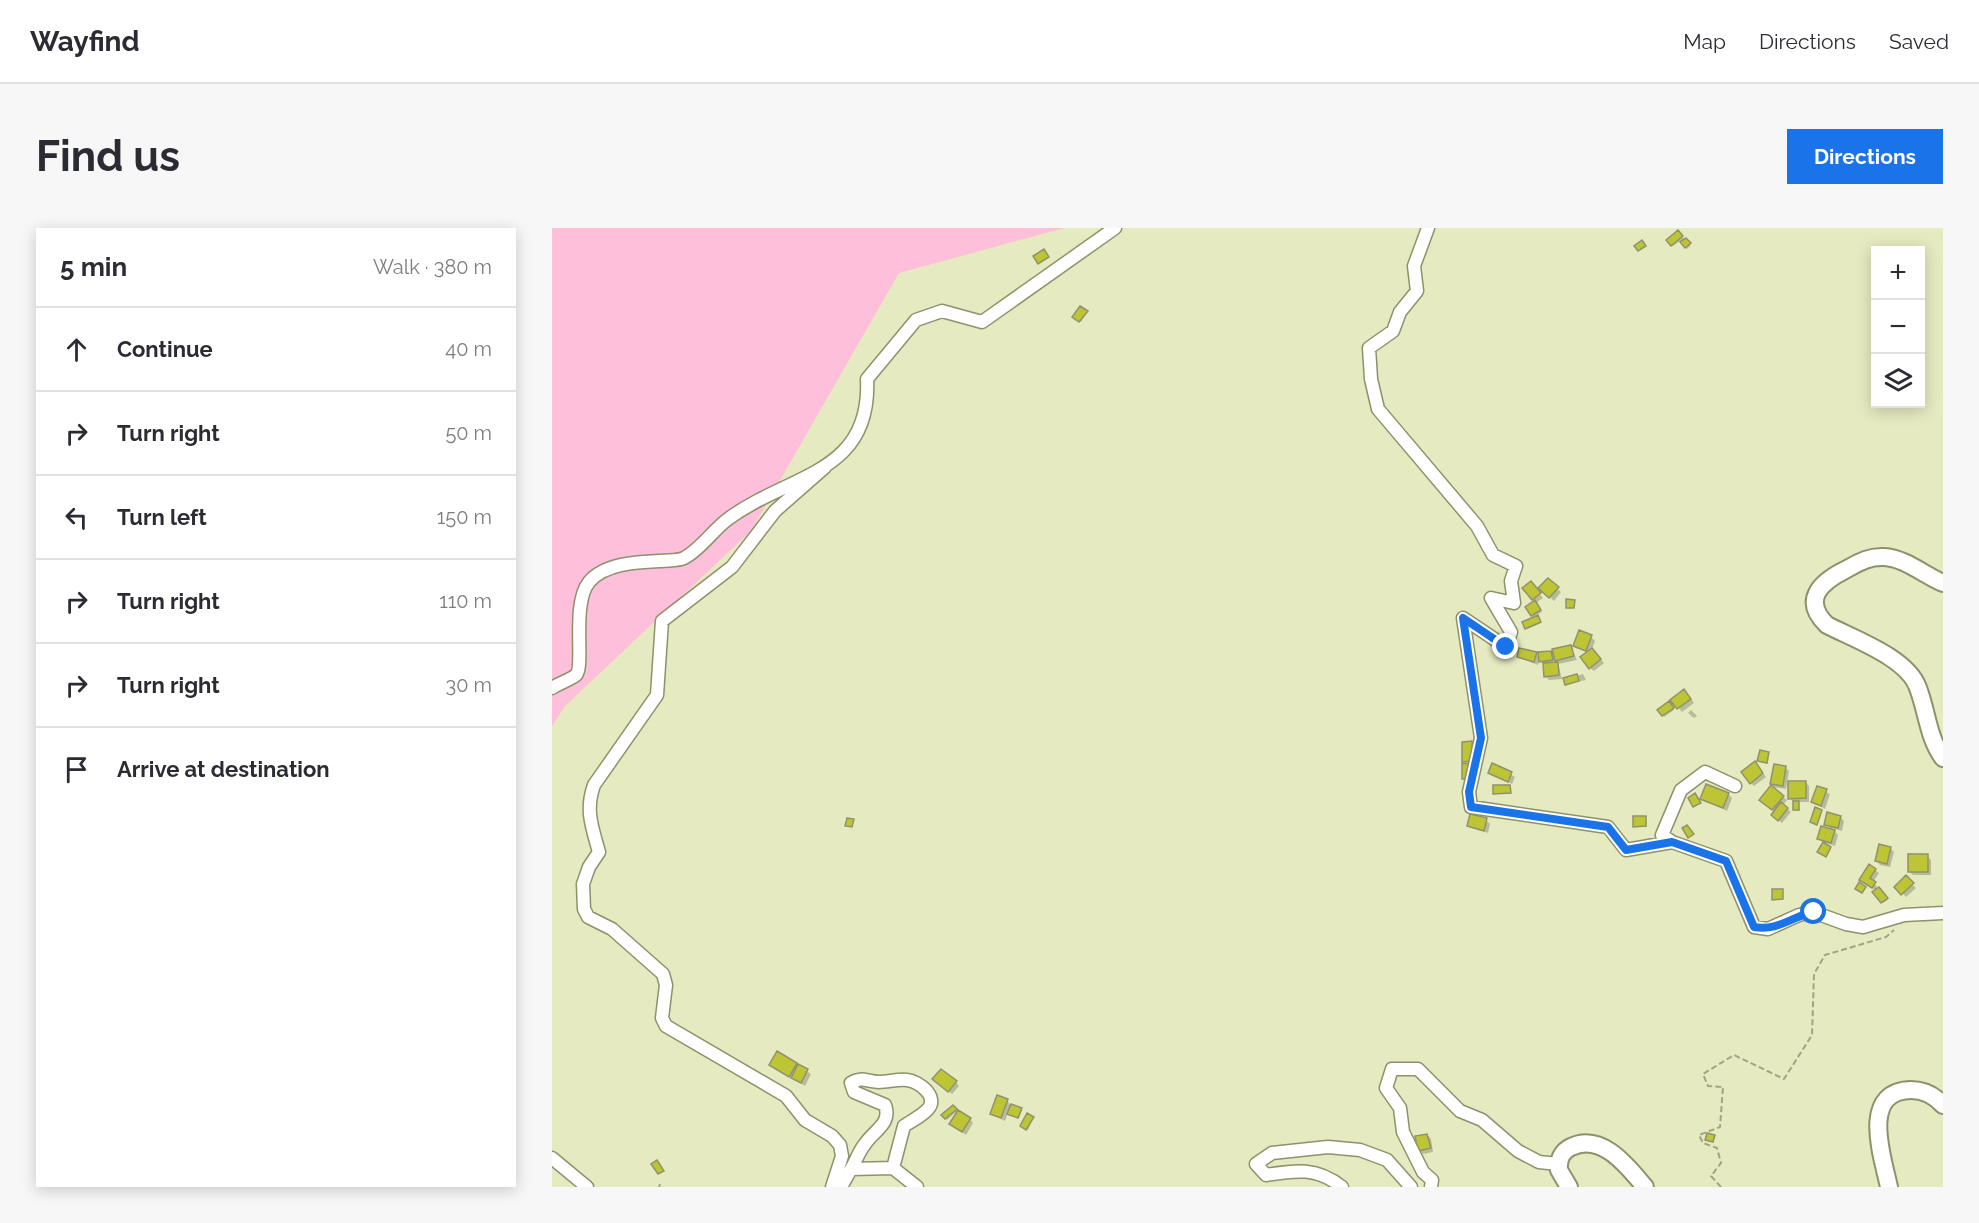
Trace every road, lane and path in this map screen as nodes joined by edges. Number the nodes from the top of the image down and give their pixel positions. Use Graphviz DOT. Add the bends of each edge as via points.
graph roads {
  1 [pos="1115,228"];
  2 [pos="1428,228"];
  3 [pos="825,467"];
  4 [pos="1943,583"];
  5 [pos="552,688"];
  6 [pos="1943,758"];
  7 [pos="1735,786"];
  8 [pos="1672,842"];
  9 [pos="1943,913"];
  10 [pos="1899,926"];
  11 [pos="1943,1105"];
  12 [pos="552,1158"];
  13 [pos="1558,1164"];
  14 [pos="893,1168"];
  15 [pos="851,1169"];
  16 [pos="586,1187"];
  17 [pos="832,1187"];
  18 [pos="841,1187"];
  19 [pos="917,1187"];
  20 [pos="1342,1187"];
  21 [pos="1411,1187"];
  22 [pos="1431,1187"];
  23 [pos="1569,1187"];
  24 [pos="1645,1187"];
  25 [pos="1720,1187"];
  26 [pos="1889,1187"];
  1 -- 3 [label="street" via="982,322 942,310 916,320 867,379 869,404 855,441"];
  2 -- 8 [label="street" via="1414,266 1418,291 1400,312 1393,331 1369,348 1371,379 1378,408 1477,526 1492,555 1516,566 1511,581 1514,603 1491,598 1511,632 1506,647 1463,618 1481,738 1469,792 1471,807 1608,827 1626,850"];
  3 -- 5 [label="street" via="729,518 683,559 635,562 599,574 589,582 583,594 577,636 580,663 576,674"];
  3 -- 17 [label="street" via="775,511 732,567 662,621 657,695 594,785 589,799 588,816 599,852 583,884 588,917 612,929 663,974 666,985 662,1018 666,1026 786,1095 806,1120 840,1145 841,1165"];
  4 -- 6 [label="main road" via="1896,559 1877,556 1826,580 1816,599 1819,617 1827,625 1890,658 1910,674 1917,685 1935,747"];
  7 -- 8 [label="street" via="1705,772 1681,790 1662,835"];
  8 -- 9 [label="street" via="1726,861 1754,927 1768,929 1814,912 1863,927 1904,915"];
  10 -- 25 [label="path" via="1886,937 1825,955 1814,974 1812,1035 1784,1079 1734,1055 1703,1074 1708,1086 1723,1087 1720,1127 1699,1135 1703,1143 1717,1148 1721,1162 1710,1176"];
  11 -- 26 [label="main road" via="1920,1090 1905,1090 1885,1102 1876,1127"];
  12 -- 16 [label="street"];
  13 -- 22 [label="street" via="1539,1162 1518,1151 1482,1120 1460,1111 1418,1069 1392,1069 1386,1088 1400,1108 1403,1132 1423,1173 1432,1180"];
  13 -- 23 [label="main road"];
  13 -- 24 [label="main road" via="1568,1148 1596,1144 1622,1160"];
  14 -- 15 [label="street"];
  14 -- 15 [label="street" via="904,1126 928,1109 931,1102 922,1086 911,1080 863,1079 851,1083 854,1092 885,1105 888,1113 886,1122 865,1143"];
  14 -- 19 [label="street"];
  15 -- 18 [label="street"];
  20 -- 21 [label="street" via="1326,1175 1306,1171 1266,1175 1256,1164 1272,1153 1328,1147 1360,1150 1387,1160"];
}
